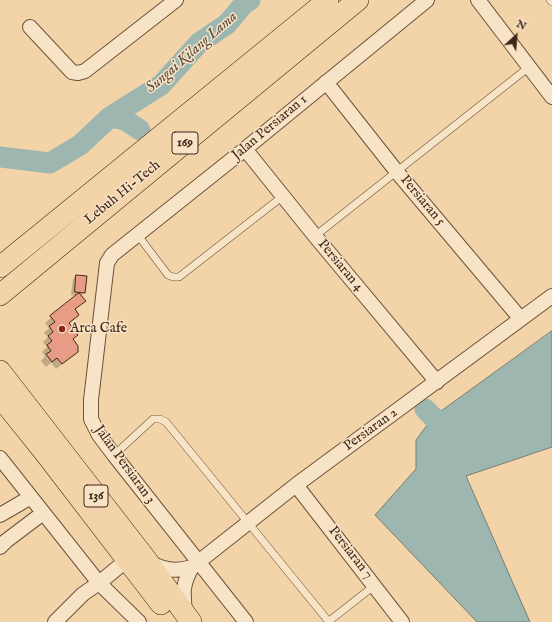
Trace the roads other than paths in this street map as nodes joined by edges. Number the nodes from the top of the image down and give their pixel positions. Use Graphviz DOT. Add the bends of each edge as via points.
graph roads {
  1 [pos="328,0"];
  2 [pos="358,0"];
  3 [pos="427,0"];
  4 [pos="478,0"];
  5 [pos="168,2"];
  6 [pos="30,27"];
  7 [pos="529,67"];
  8 [pos="326,82"];
  9 [pos="552,97"];
  10 [pos="245,149"];
  11 [pos="397,172"];
  12 [pos="283,196"];
  13 [pos="137,234"];
  14 [pos="315,236"];
  15 [pos="112,255"];
  16 [pos="0,267"];
  17 [pos="4,294"];
  18 [pos="552,296"];
  19 [pos="520,318"];
  20 [pos="0,371"];
  21 [pos="437,382"];
  22 [pos="0,396"];
  23 [pos="114,455"];
  24 [pos="0,458"];
  25 [pos="296,485"];
  26 [pos="31,497"];
  27 [pos="43,513"];
  28 [pos="0,515"];
  29 [pos="248,522"];
  30 [pos="0,547"];
  31 [pos="136,559"];
  32 [pos="196,565"];
  33 [pos="99,583"];
  34 [pos="374,585"];
  35 [pos="184,620"];
  36 [pos="56,622"];
  37 [pos="139,622"];
  38 [pos="246,622"];
  39 [pos="328,622"];
  40 [pos="402,622"];
  1 -- 16 [label="main road, Lebuh Hi-Tech / 169"];
  2 -- 17 [label="main road, Lebuh Hi-Tech / 169"];
  3 -- 8 [label="street, Jalan Persiaran 1"];
  4 -- 7 [label="street"];
  5 -- 6 [label="street" via="85,71 78,73 72,72"];
  7 -- 9 [label="street"];
  7 -- 11 [label="lane"];
  8 -- 10 [label="street, Jalan Persiaran 1"];
  8 -- 11 [label="street, Persiaran 5"];
  10 -- 12 [label="street, Persiaran 4"];
  10 -- 13 [label="street, Jalan Persiaran 1"];
  11 -- 14 [label="lane"];
  11 -- 19 [label="street, Persiaran 5"];
  12 -- 13 [label="lane" via="179,277 168,274"];
  12 -- 14 [label="street, Persiaran 4"];
  13 -- 15 [label="street, Jalan Persiaran 1"];
  14 -- 21 [label="street, Persiaran 4"];
  15 -- 23 [label="street, Jalan Persiaran 3" via="107,263 91,419"];
  18 -- 19 [label="street, Persiaran 2"];
  19 -- 21 [label="street, Persiaran 2"];
  20 -- 31 [label="main road, 136"];
  21 -- 25 [label="street, Persiaran 2"];
  22 -- 31 [label="main road, 136"];
  23 -- 29 [label="lane" via="153,419 160,419 166,422"];
  23 -- 32 [label="street, Jalan Persiaran 3"];
  24 -- 26 [label="street"];
  25 -- 29 [label="street, Persiaran 2"];
  25 -- 34 [label="street, Persiaran 7"];
  26 -- 27 [label="street"];
  26 -- 28 [label="street"];
  27 -- 30 [label="street"];
  27 -- 33 [label="street"];
  29 -- 32 [label="street, Persiaran 2"];
  29 -- 39 [label="lane"];
  31 -- 32 [label="street" via="165,570 181,570"];
  31 -- 33 [label="street"];
  31 -- 35 [label="main road, 136"];
  32 -- 35 [label="street" via="186,579 183,595"];
  32 -- 38 [label="street, Jalan Persiaran 3"];
  33 -- 36 [label="street" via="83,594"];
  33 -- 37 [label="street"];
  34 -- 39 [label="lane"];
  34 -- 40 [label="street, Persiaran 7"];
}
